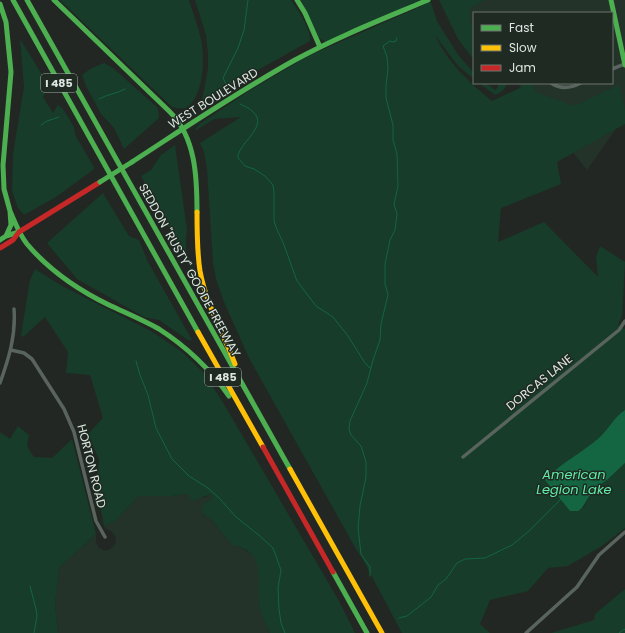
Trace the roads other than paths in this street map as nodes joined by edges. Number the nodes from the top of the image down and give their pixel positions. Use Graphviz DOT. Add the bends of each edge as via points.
graph roads {
  1 [pos="13,0"];
  2 [pos="27,0"];
  3 [pos="54,0"];
  4 [pos="297,0"];
  5 [pos="428,0"];
  6 [pos="611,0"];
  7 [pos="0,4"];
  8 [pos="320,47"];
  9 [pos="625,64"];
  10 [pos="613,69"];
  11 [pos="553,84"];
  12 [pos="578,84"];
  13 [pos="183,128"];
  14 [pos="10,211"];
  15 [pos="19,232"];
  16 [pos="6,236"];
  17 [pos="0,240"];
  18 [pos="0,248"];
  19 [pos="14,309"];
  20 [pos="625,321"];
  21 [pos="11,350"];
  22 [pos="0,383"];
  23 [pos="248,394"];
  24 [pos="261,444"];
  25 [pos="463,457"];
  26 [pos="625,532"];
  27 [pos="105,537"];
  28 [pos="367,633"];
  29 [pos="382,633"];
  30 [pos="526,633"];
  1 -- 24 [label="main road, SEDDON \"RUSTY\" GOODE FREEWAY / I 485"];
  2 -- 23 [label="main road, SEDDON \"RUSTY\" GOODE FREEWAY / I 485"];
  3 -- 13 [label="main road" via="161,103"];
  4 -- 8 [label="main road"];
  5 -- 8 [label="main road, WEST BOULEVARD"];
  6 -- 9 [label="main road"];
  7 -- 14 [label="main road" via="6,22 11,72 3,153 3,177"];
  8 -- 13 [label="main road, WEST BOULEVARD"];
  9 -- 10 [label="street"];
  11 -- 12 [label="street" via="560,88"];
  13 -- 15 [label="main road, WEST BOULEVARD, bridge"];
  13 -- 23 [label="main road" via="196,174 200,271 216,319"];
  14 -- 15 [label="main road"];
  14 -- 16 [label="main road" via="11,225"];
  15 -- 16 [label="main road, WEST BOULEVARD"];
  15 -- 18 [label="main road, WEST BOULEVARD" via="13,240"];
  15 -- 24 [label="main road" via="26,243 70,283 158,329 182,345 224,387"];
  16 -- 17 [label="main road, WEST BOULEVARD"];
  19 -- 21 [label="street" via="15,324"];
  20 -- 25 [label="street, DORCAS LANE" via="619,330"];
  21 -- 22 [label="street"];
  21 -- 27 [label="street, HORTON ROAD" via="24,353 32,360 69,418 96,521"];
  23 -- 29 [label="main road, SEDDON \"RUSTY\" GOODE FREEWAY / I 485"];
  24 -- 28 [label="main road, SEDDON \"RUSTY\" GOODE FREEWAY / I 485"];
  26 -- 30 [label="street" via="599,555 577,587"];
}
